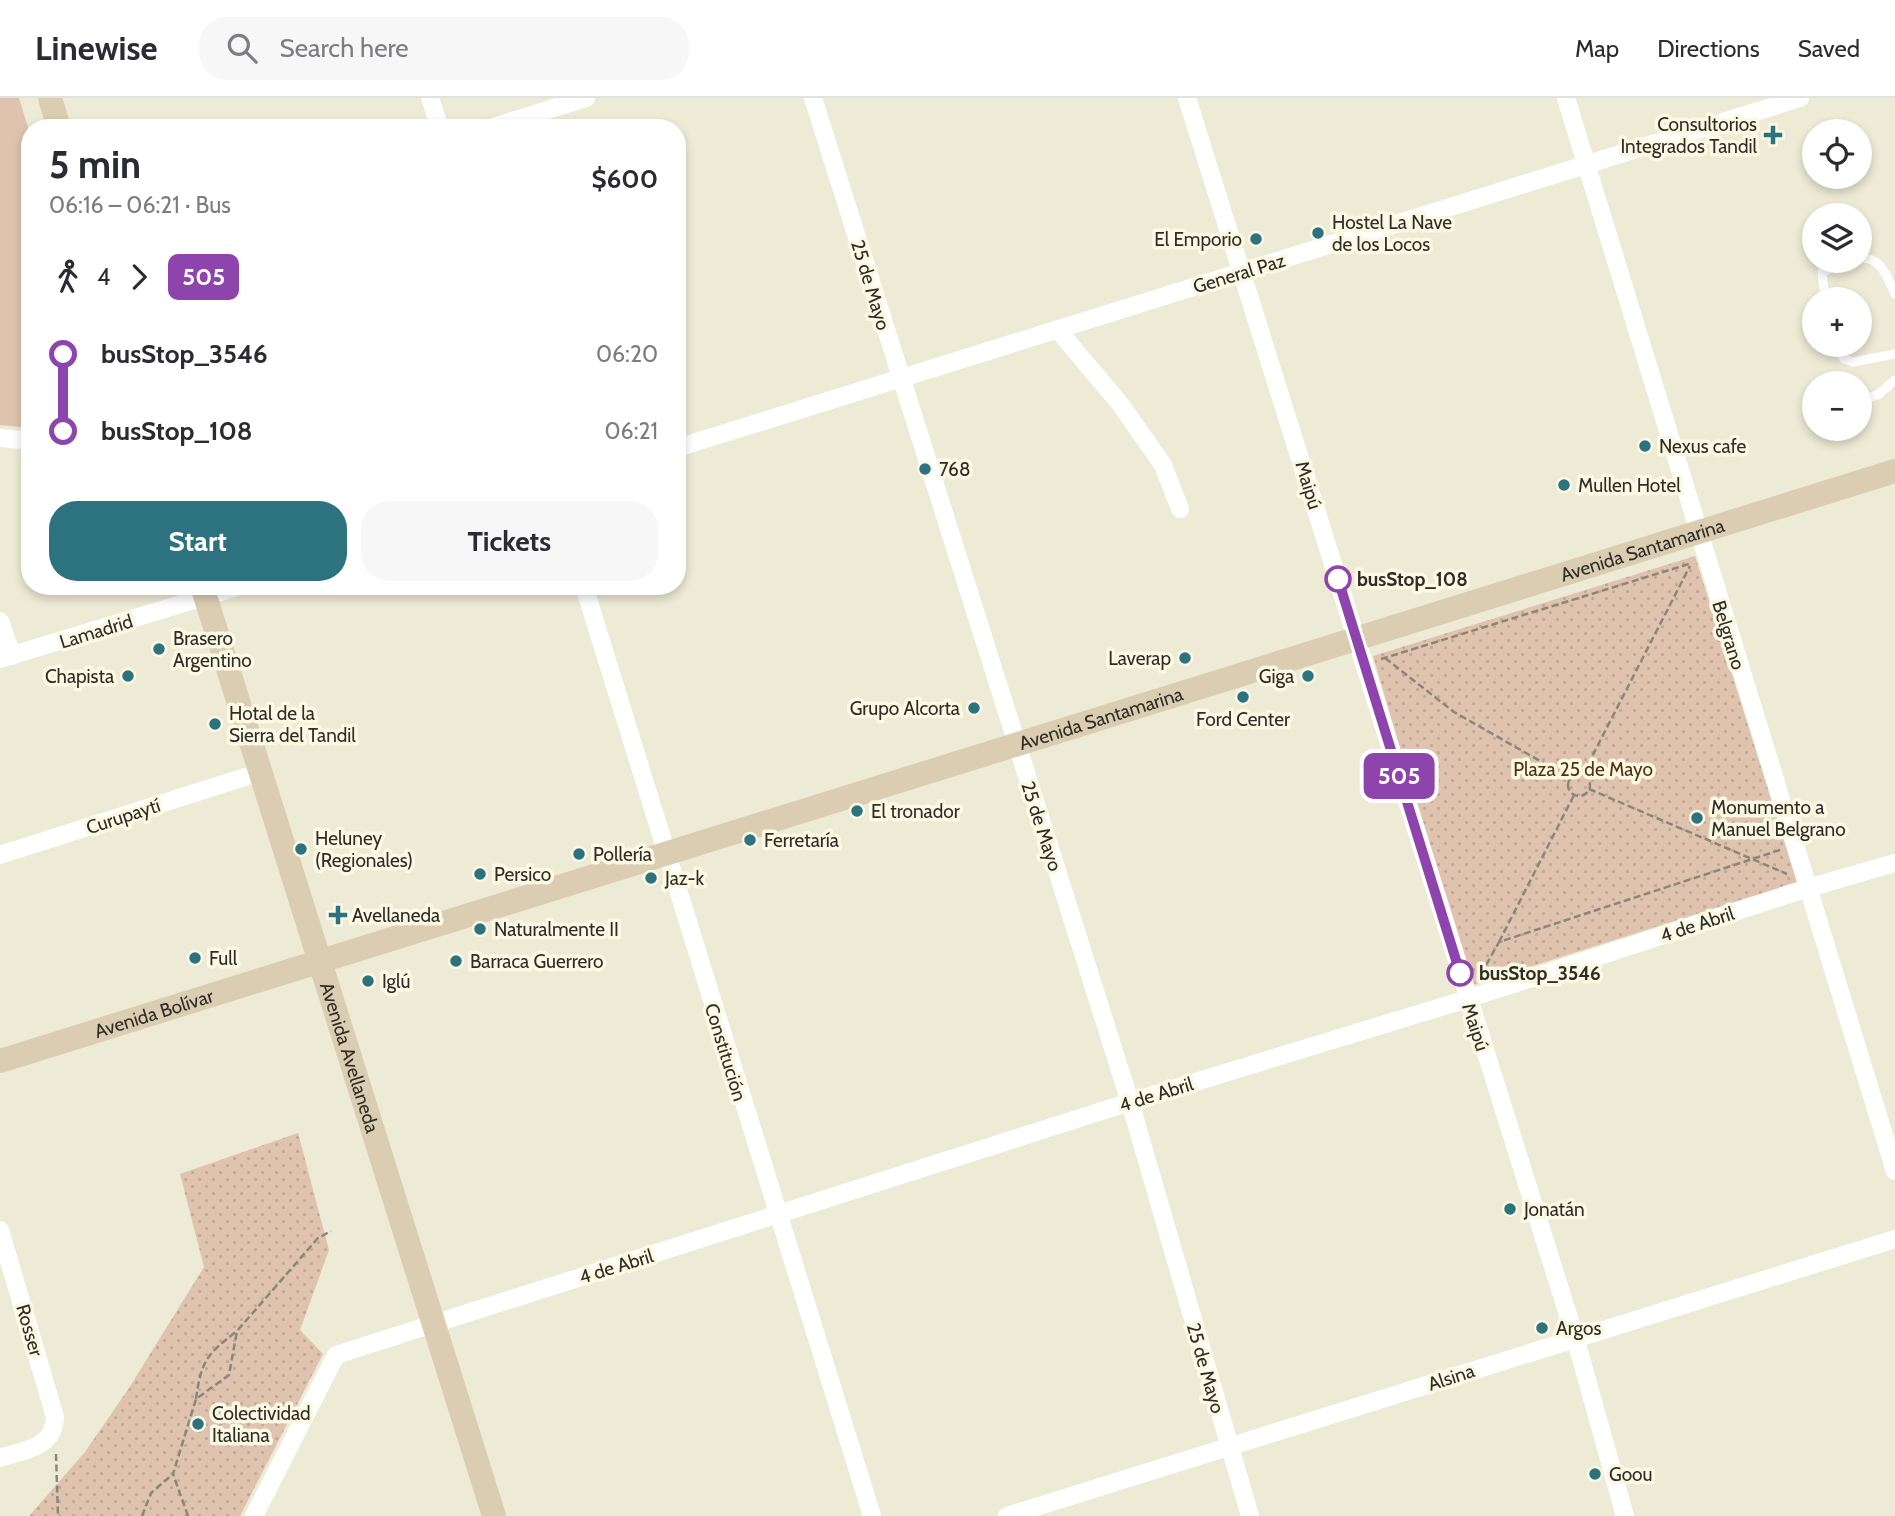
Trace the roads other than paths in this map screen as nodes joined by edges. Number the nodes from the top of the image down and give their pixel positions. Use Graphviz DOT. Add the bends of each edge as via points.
graph roads {
  1 [pos="34,98"];
  2 [pos="50,98"];
  3 [pos="430,98"];
  4 [pos="586,98"];
  5 [pos="813,98"];
  6 [pos="1187,98"];
  7 [pos="1566,98"];
  8 [pos="1800,98"];
  9 [pos="41,119"];
  10 [pos="56,119"];
  11 [pos="437,119"];
  12 [pos="519,119"];
  13 [pos="1587,165"];
  14 [pos="1872,258"];
  15 [pos="1242,272"];
  16 [pos="1895,294"];
  17 [pos="1058,330"];
  18 [pos="1895,354"];
  19 [pos="1843,357"];
  20 [pos="901,379"];
  21 [pos="1895,380"];
  22 [pos="1872,397"];
  23 [pos="0,438"];
  24 [pos="21,440"];
  25 [pos="686,445"];
  26 [pos="1895,471"];
  27 [pos="1180,509"];
  28 [pos="1697,533"];
  29 [pos="190,595"];
  30 [pos="197,595"];
  31 [pos="197,595"];
  32 [pos="587,595"];
  33 [pos="0,621"];
  34 [pos="1357,639"];
  35 [pos="6,658"];
  36 [pos="1016,745"];
  37 [pos="245,777"];
  38 [pos="664,853"];
  39 [pos="0,855"];
  40 [pos="1895,863"];
  41 [pos="1808,888"];
  42 [pos="312,963"];
  43 [pos="1468,999"];
  44 [pos="0,1061"];
  45 [pos="1130,1102"];
  46 [pos="1895,1171"];
  47 [pos="778,1216"];
  48 [pos="0,1230"];
  49 [pos="1895,1239"];
  50 [pos="425,1326"];
  51 [pos="1575,1338"];
  52 [pos="1228,1447"];
  53 [pos="0,1458"];
  54 [pos="254,1516"];
  55 [pos="477,1516"];
  56 [pos="494,1516"];
  57 [pos="872,1516"];
  58 [pos="1007,1516"];
  59 [pos="1250,1516"];
  60 [pos="1625,1516"];
  1 -- 9 [label="main road"];
  2 -- 10 [label="main road"];
  3 -- 11 [label="street"];
  4 -- 12 [label="street"];
  5 -- 20 [label="street, 25 de Mayo"];
  6 -- 15 [label="street, Maipú"];
  7 -- 13 [label="street, Belgrano"];
  8 -- 13 [label="street, General Paz"];
  13 -- 15 [label="street, General Paz"];
  13 -- 28 [label="street, Belgrano"];
  14 -- 16 [label="lane" via="1881,265"];
  15 -- 17 [label="street, General Paz"];
  15 -- 34 [label="street, Maipú"];
  17 -- 20 [label="street, General Paz"];
  17 -- 27 [label="street" via="1156,455"];
  18 -- 19 [label="lane" via="1853,362"];
  20 -- 25 [label="street, General Paz"];
  20 -- 36 [label="street, 25 de Mayo"];
  21 -- 22 [label="lane"];
  23 -- 24 [label="street"];
  26 -- 28 [label="main road, Avenida Santamarina"];
  28 -- 34 [label="main road, Avenida Santamarina"];
  28 -- 41 [label="street, Belgrano"];
  29 -- 35 [label="street, Lamadrid"];
  30 -- 37 [label="main road, Avenida Avellaneda"];
  31 -- 42 [label="main road, Avenida Avellaneda"];
  32 -- 38 [label="street, Constitución"];
  33 -- 35 [label="street"];
  34 -- 36 [label="main road, Avenida Santamarina"];
  34 -- 43 [label="street, Maipú"];
  36 -- 38 [label="main road, Avenida Santamarina"];
  36 -- 45 [label="street, 25 de Mayo"];
  37 -- 39 [label="street, Curupaytí"];
  37 -- 42 [label="main road, Avenida Avellaneda"];
  38 -- 42 [label="main road, Avenida Santamarina"];
  38 -- 47 [label="street, Constitución"];
  40 -- 41 [label="street, 4 de Abril"];
  41 -- 43 [label="street, 4 de Abril"];
  41 -- 46 [label="street, Belgrano"];
  42 -- 44 [label="main road, Avenida Bolívar"];
  42 -- 50 [label="main road, Avenida Avellaneda"];
  43 -- 45 [label="street, 4 de Abril"];
  43 -- 51 [label="street, Maipú"];
  45 -- 47 [label="street, 4 de Abril"];
  45 -- 52 [label="street, 25 de Mayo"];
  47 -- 50 [label="street, 4 de Abril"];
  47 -- 57 [label="street, Constitución"];
  48 -- 53 [label="street, Rosser" via="55,1417 55,1430 44,1444"];
  49 -- 51 [label="street, Alsina"];
  50 -- 54 [label="street, 4 de Abril" via="336,1355"];
  50 -- 55 [label="main road, Avenida Avellaneda"];
  50 -- 56 [label="main road, Avenida Avellaneda"];
  51 -- 52 [label="street, Alsina"];
  51 -- 60 [label="street, Maipú"];
  52 -- 58 [label="street, Alsina"];
  52 -- 59 [label="street, 25 de Mayo"];
}
